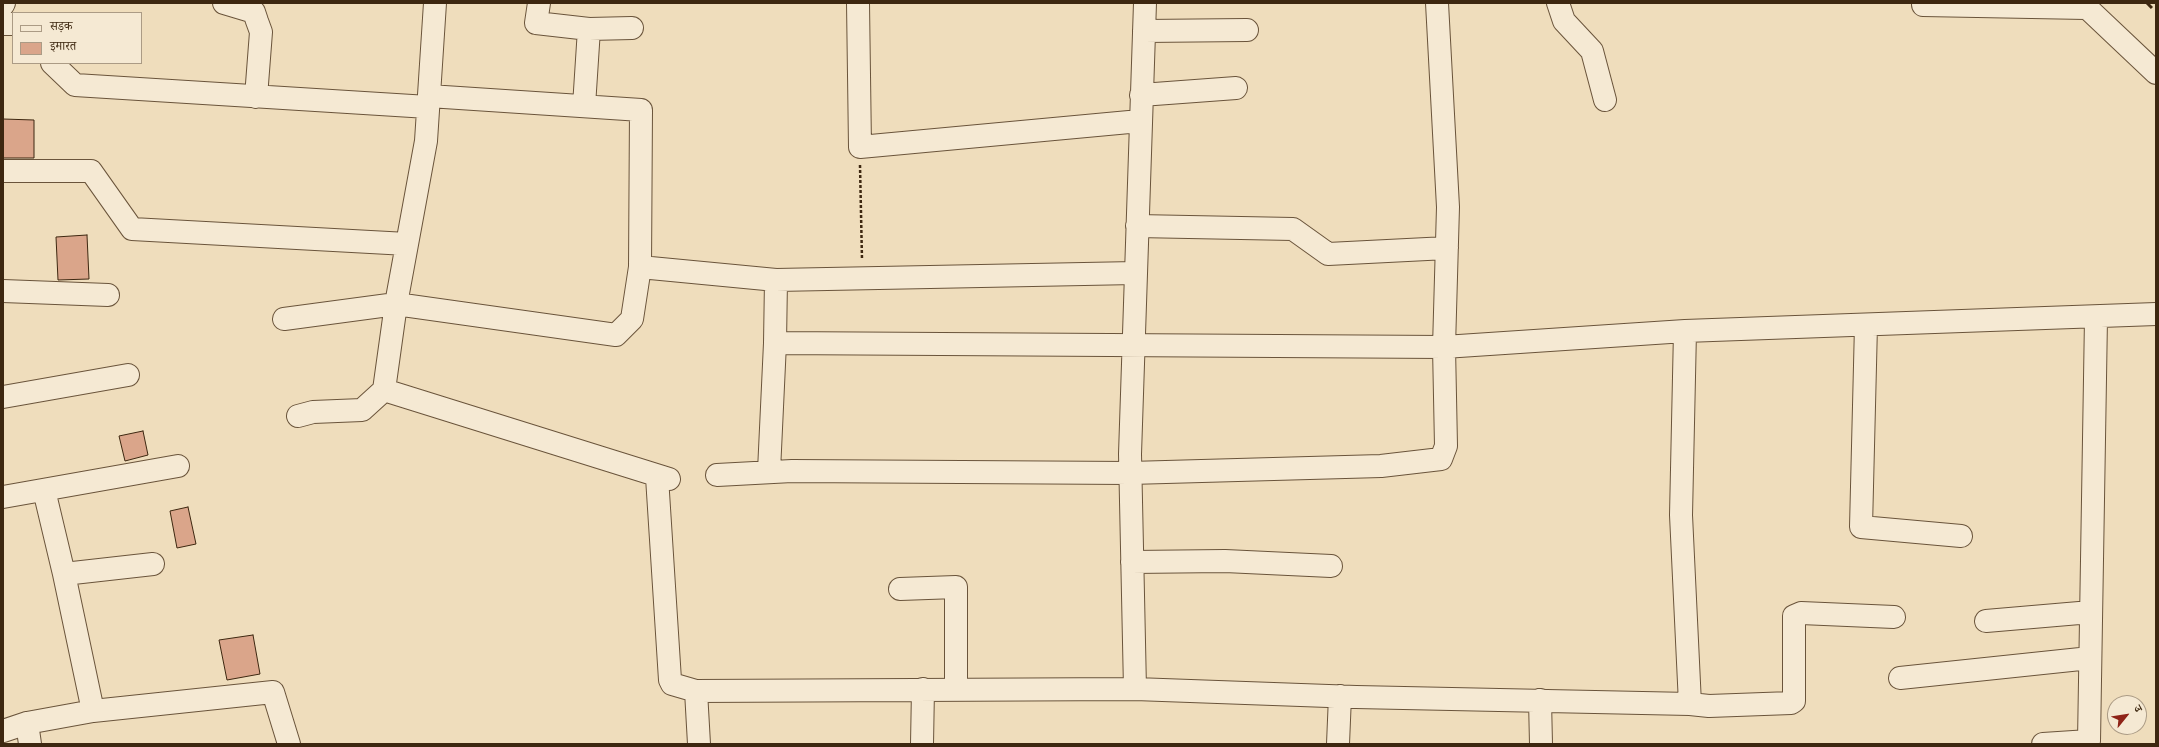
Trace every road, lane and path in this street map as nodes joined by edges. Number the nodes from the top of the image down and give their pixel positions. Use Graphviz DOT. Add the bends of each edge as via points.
graph roads {
  1 [pos="224,3"];
  2 [pos="436,3"];
  3 [pos="539,3"];
  4 [pos="858,3"];
  5 [pos="1145,3"];
  6 [pos="1437,3"];
  7 [pos="1558,3"];
  8 [pos="1923,4"];
  9 [pos="2084,5"];
  10 [pos="589,28"];
  11 [pos="632,28"];
  12 [pos="1247,30"];
  13 [pos="1144,31"];
  14 [pos="53,64"];
  15 [pos="2156,73"];
  16 [pos="1236,88"];
  17 [pos="1141,95"];
  18 [pos="256,97"];
  19 [pos="1605,100"];
  20 [pos="429,102"];
  21 [pos="584,106"];
  22 [pos="1140,121"];
  23 [pos="860,147"];
  24 [pos="3,171"];
  25 [pos="1137,226"];
  26 [pos="407,244"];
  27 [pos="1447,248"];
  28 [pos="640,267"];
  29 [pos="1135,273"];
  30 [pos="862,279"];
  31 [pos="776,280"];
  32 [pos="3,291"];
  33 [pos="108,295"];
  34 [pos="396,304"];
  35 [pos="2156,314"];
  36 [pos="2096,318"];
  37 [pos="284,319"];
  38 [pos="1866,325"];
  39 [pos="1686,331"];
  40 [pos="775,343"];
  41 [pos="1133,345"];
  42 [pos="1444,347"];
  43 [pos="128,375"];
  44 [pos="384,390"];
  45 [pos="3,397"];
  46 [pos="298,416"];
  47 [pos="178,466"];
  48 [pos="769,471"];
  49 [pos="1130,473"];
  50 [pos="717,475"];
  51 [pos="44,490"];
  52 [pos="3,496"];
  53 [pos="1961,536"];
  54 [pos="1132,562"];
  55 [pos="153,564"];
  56 [pos="1331,566"];
  57 [pos="64,574"];
  58 [pos="900,589"];
  59 [pos="2091,612"];
  60 [pos="1894,617"];
  61 [pos="1986,621"];
  62 [pos="2090,658"];
  63 [pos="1900,678"];
  64 [pos="923,688"];
  65 [pos="956,689"];
  66 [pos="1135,689"];
  67 [pos="696,691"];
  68 [pos="1340,696"];
  69 [pos="1540,700"];
  70 [pos="1690,704"];
  71 [pos="93,711"];
  72 [pos="27,723"];
  73 [pos="3,731"];
  74 [pos="30,744"];
  75 [pos="289,744"];
  76 [pos="699,744"];
  77 [pos="922,744"];
  78 [pos="1338,744"];
  79 [pos="1541,744"];
  80 [pos="2043,744"];
  1 -- 18 [label="street" via="254,12 257,20 261,32"];
  2 -- 20 [label="street"];
  3 -- 10 [label="street" via="536,24"];
  4 -- 23 [label="street"];
  5 -- 13 [label="street"];
  6 -- 27 [label="street" via="1448,207"];
  7 -- 19 [label="street" via="1564,21 1592,51"];
  8 -- 9 [label="street"];
  9 -- 15 [label="street"];
  10 -- 11 [label="street"];
  10 -- 21 [label="street"];
  12 -- 13 [label="street"];
  13 -- 17 [label="street"];
  14 -- 18 [label="street" via="76,85"];
  16 -- 17 [label="street"];
  17 -- 22 [label="street"];
  18 -- 20 [label="street"];
  20 -- 21 [label="street"];
  20 -- 26 [label="street" via="426,141"];
  21 -- 28 [label="street" via="641,110"];
  22 -- 23 [label="street"];
  22 -- 25 [label="street"];
  23 -- 30 [label="path"];
  24 -- 26 [label="street" via="91,171 132,229"];
  25 -- 27 [label="street" via="1293,228 1328,254"];
  25 -- 29 [label="street"];
  26 -- 34 [label="street"];
  27 -- 42 [label="street"];
  28 -- 31 [label="street"];
  28 -- 34 [label="street" via="632,319 616,336"];
  29 -- 30 [label="street"];
  29 -- 41 [label="street"];
  30 -- 31 [label="street"];
  31 -- 40 [label="street"];
  32 -- 33 [label="street"];
  34 -- 37 [label="street"];
  34 -- 44 [label="street"];
  35 -- 36 [label="street"];
  36 -- 38 [label="street"];
  36 -- 59 [label="street"];
  38 -- 39 [label="street"];
  38 -- 53 [label="street" via="1861,527"];
  39 -- 42 [label="street"];
  39 -- 70 [label="street" via="1681,514"];
  40 -- 41 [label="street"];
  40 -- 48 [label="street"];
  41 -- 42 [label="street"];
  41 -- 49 [label="street"];
  42 -- 49 [label="street" via="1446,446 1441,459 1381,466"];
  43 -- 45 [label="street"];
  44 -- 46 [label="street" via="362,410 313,412"];
  44 -- 67 [label="street" via="663,478 670,680 672,684"];
  47 -- 51 [label="street"];
  48 -- 49 [label="street"];
  48 -- 50 [label="street"];
  49 -- 54 [label="street"];
  51 -- 52 [label="street"];
  51 -- 57 [label="street"];
  54 -- 56 [label="street" via="1225,561"];
  54 -- 66 [label="street"];
  55 -- 57 [label="street"];
  57 -- 71 [label="street"];
  58 -- 65 [label="street" via="956,587"];
  59 -- 61 [label="street"];
  59 -- 62 [label="street"];
  60 -- 70 [label="street" via="1802,614 1794,616 1794,701 1724,706"];
  62 -- 63 [label="street"];
  62 -- 80 [label="street" via="2089,741"];
  64 -- 65 [label="street"];
  64 -- 67 [label="street"];
  64 -- 77 [label="street"];
  65 -- 66 [label="street"];
  66 -- 68 [label="street"];
  67 -- 76 [label="street"];
  68 -- 69 [label="street"];
  68 -- 78 [label="street"];
  69 -- 70 [label="street"];
  69 -- 79 [label="street"];
  71 -- 72 [label="street"];
  71 -- 75 [label="street" via="273,692"];
  72 -- 73 [label="street"];
  72 -- 74 [label="street"];
}
